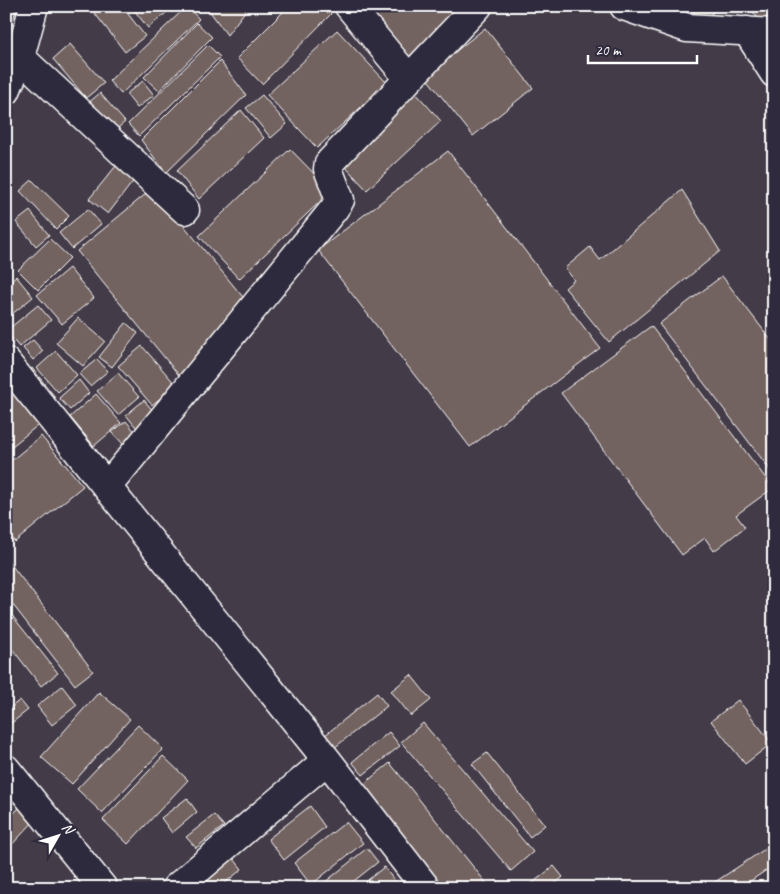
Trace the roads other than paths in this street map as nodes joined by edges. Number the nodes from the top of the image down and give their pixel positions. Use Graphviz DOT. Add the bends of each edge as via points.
graph roads {
  1 [pos="34,6"];
  2 [pos="349,6"];
  3 [pos="478,6"];
  4 [pos="624,6"];
  5 [pos="760,32"];
  6 [pos="20,58"];
  7 [pos="774,73"];
  8 [pos="410,79"];
  9 [pos="6,91"];
  10 [pos="185,210"];
  11 [pos="6,362"];
  12 [pos="107,487"];
  13 [pos="327,760"];
  14 [pos="6,769"];
  15 [pos="103,888"];
  16 [pos="176,888"];
  17 [pos="426,888"];
  1 -- 6 [label="street"];
  2 -- 8 [label="street"];
  3 -- 8 [label="street"];
  4 -- 5 [label="street" via="687,28"];
  5 -- 7 [label="street"];
  6 -- 9 [label="street"];
  6 -- 10 [label="street"];
  8 -- 12 [label="street" via="329,162 328,169 340,200 334,209"];
  11 -- 12 [label="street"];
  12 -- 13 [label="street"];
  13 -- 16 [label="street"];
  13 -- 17 [label="street"];
  14 -- 15 [label="street"];
}
